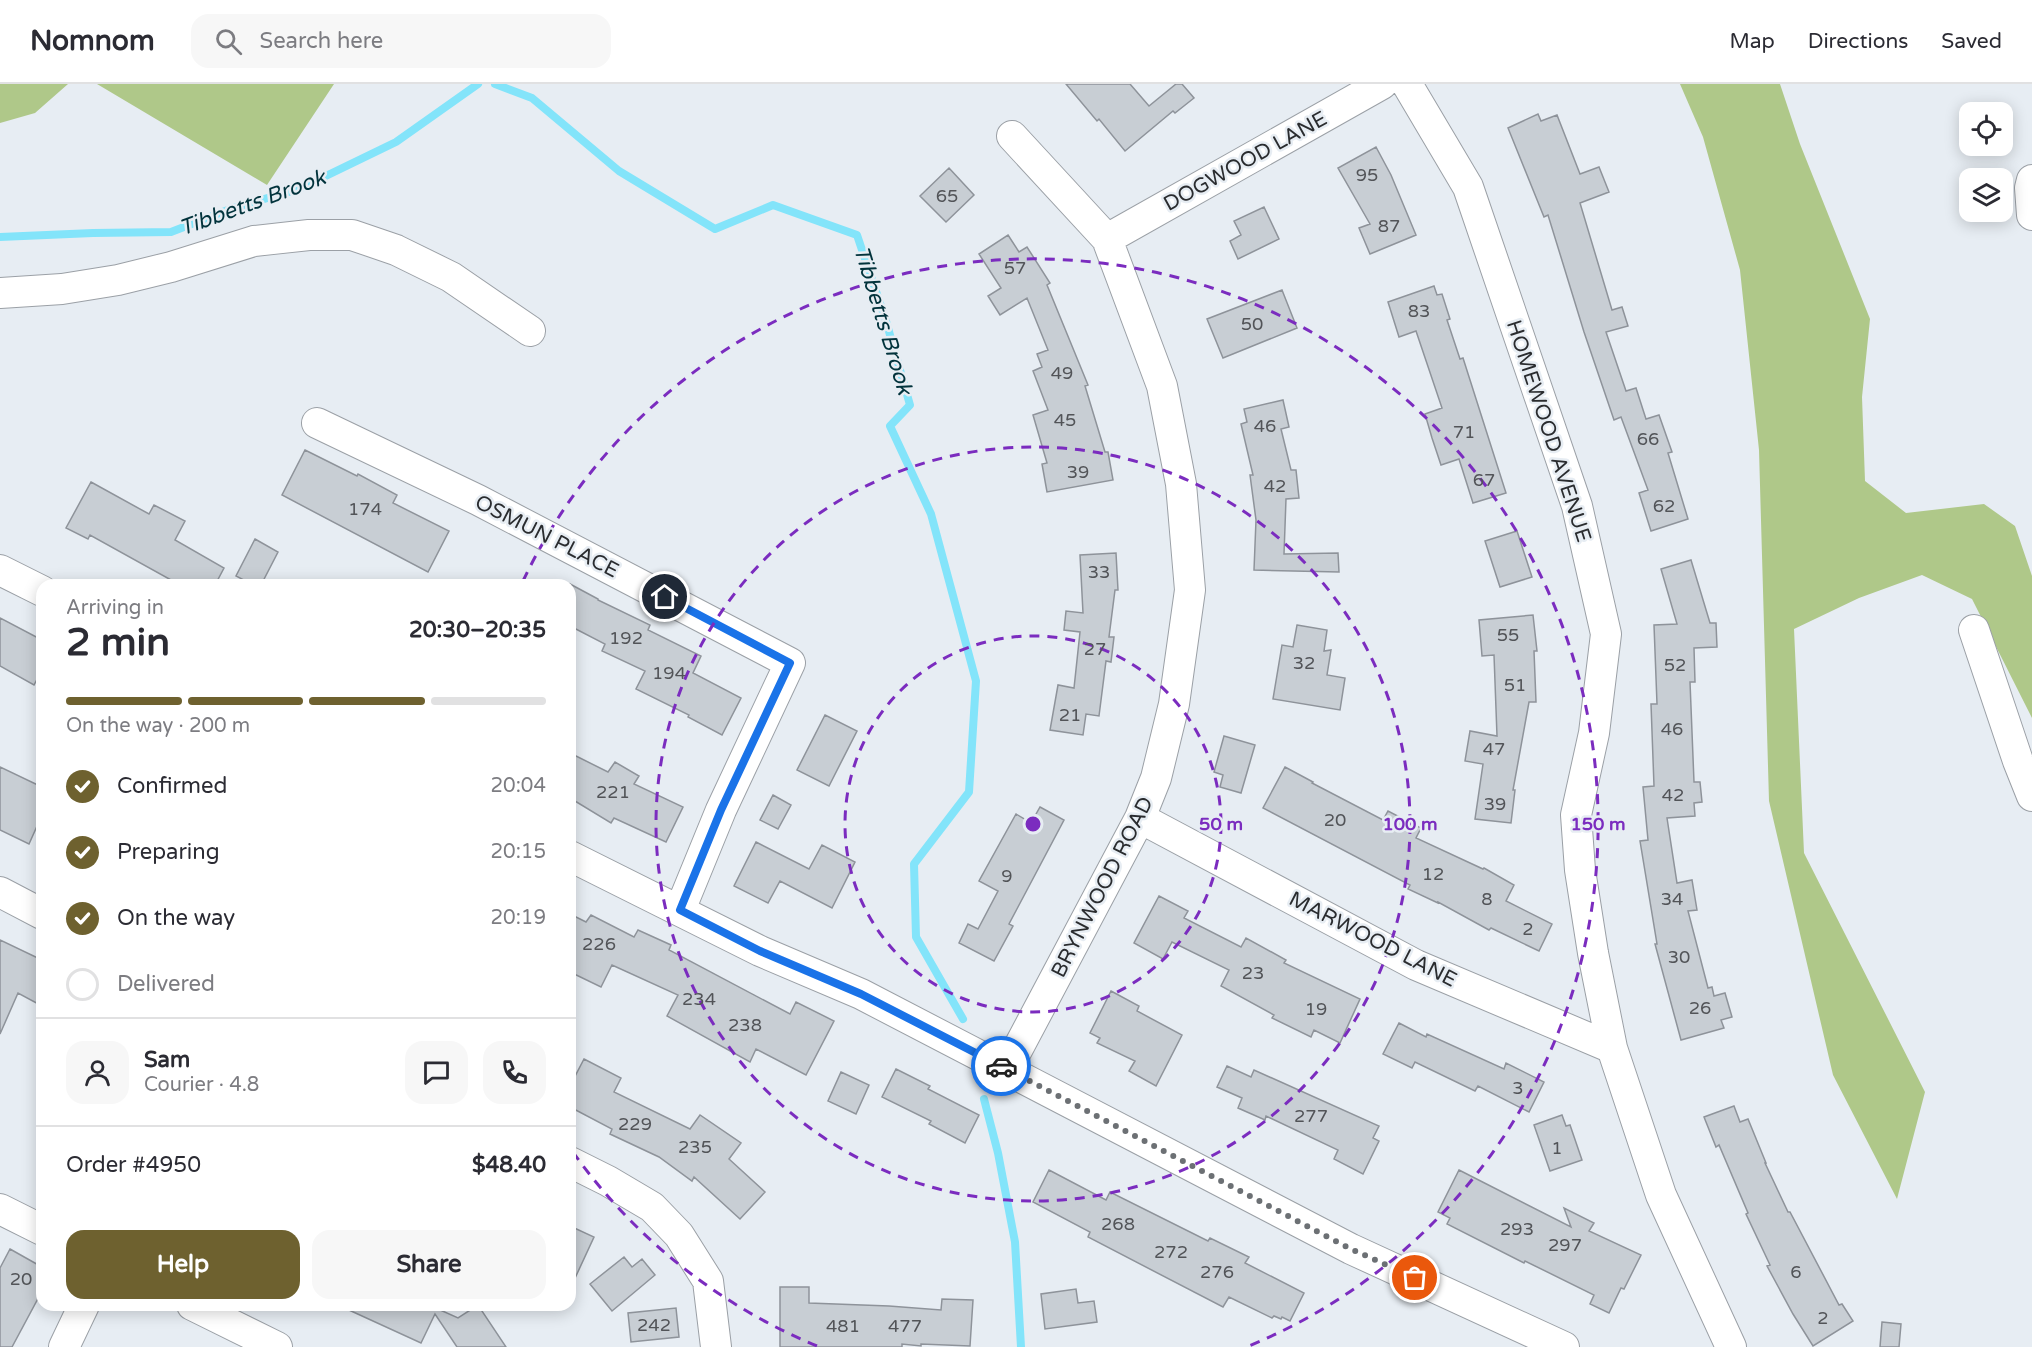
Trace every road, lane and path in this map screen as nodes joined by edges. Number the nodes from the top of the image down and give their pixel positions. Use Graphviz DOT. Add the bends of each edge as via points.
graph roads {
  1 [pos="1383,84"];
  2 [pos="1407,84"];
  3 [pos="1012,136"];
  4 [pos="2032,180"];
  5 [pos="2032,215"];
  6 [pos="1107,239"];
  7 [pos="0,293"];
  8 [pos="530,331"];
  9 [pos="317,423"];
  10 [pos="0,570"];
  11 [pos="36,588"];
  12 [pos="1974,630"];
  13 [pos="2032,796"];
  14 [pos="1140,818"];
  15 [pos="576,859"];
  16 [pos="0,892"];
  17 [pos="680,910"];
  18 [pos="36,911"];
  19 [pos="1612,1048"];
  20 [pos="1007,1069"];
  21 [pos="576,1165"];
  22 [pos="0,1209"];
  23 [pos="36,1227"];
  24 [pos="81,1311"];
  25 [pos="204,1311"];
  26 [pos="64,1347"];
  27 [pos="278,1347"];
  28 [pos="716,1347"];
  29 [pos="1564,1347"];
  30 [pos="1731,1347"];
  1 -- 6 [label="street, DOGWOOD LANE"];
  2 -- 19 [label="street, HOMEWOOD AVENUE" via="1468,187 1577,506 1606,634 1594,734 1576,815 1580,870"];
  3 -- 6 [label="street, BRYNWOOD ROAD"];
  4 -- 5 [label="street"];
  6 -- 14 [label="street, BRYNWOOD ROAD" via="1162,386 1181,484 1190,590 1174,704 1156,778"];
  7 -- 8 [label="street" via="118,280 254,241 352,235 396,250 451,278"];
  9 -- 17 [label="street, OSMUN PLACE" via="478,500 790,663 721,810"];
  10 -- 11 [label="street"];
  12 -- 13 [label="street"];
  14 -- 19 [label="street, MARWOOD LANE" via="1416,965"];
  14 -- 20 [label="street, BRYNWOOD ROAD"];
  15 -- 17 [label="street"];
  16 -- 18 [label="street"];
  17 -- 20 [label="street" via="760,951 861,994"];
  19 -- 30 [label="street, HOMEWOOD AVENUE" via="1661,1195"];
  20 -- 29 [label="street" via="1351,1249"];
  21 -- 28 [label="street" via="652,1206 679,1235 708,1281"];
  22 -- 23 [label="street"];
  24 -- 26 [label="street"];
  25 -- 27 [label="street"];
}
